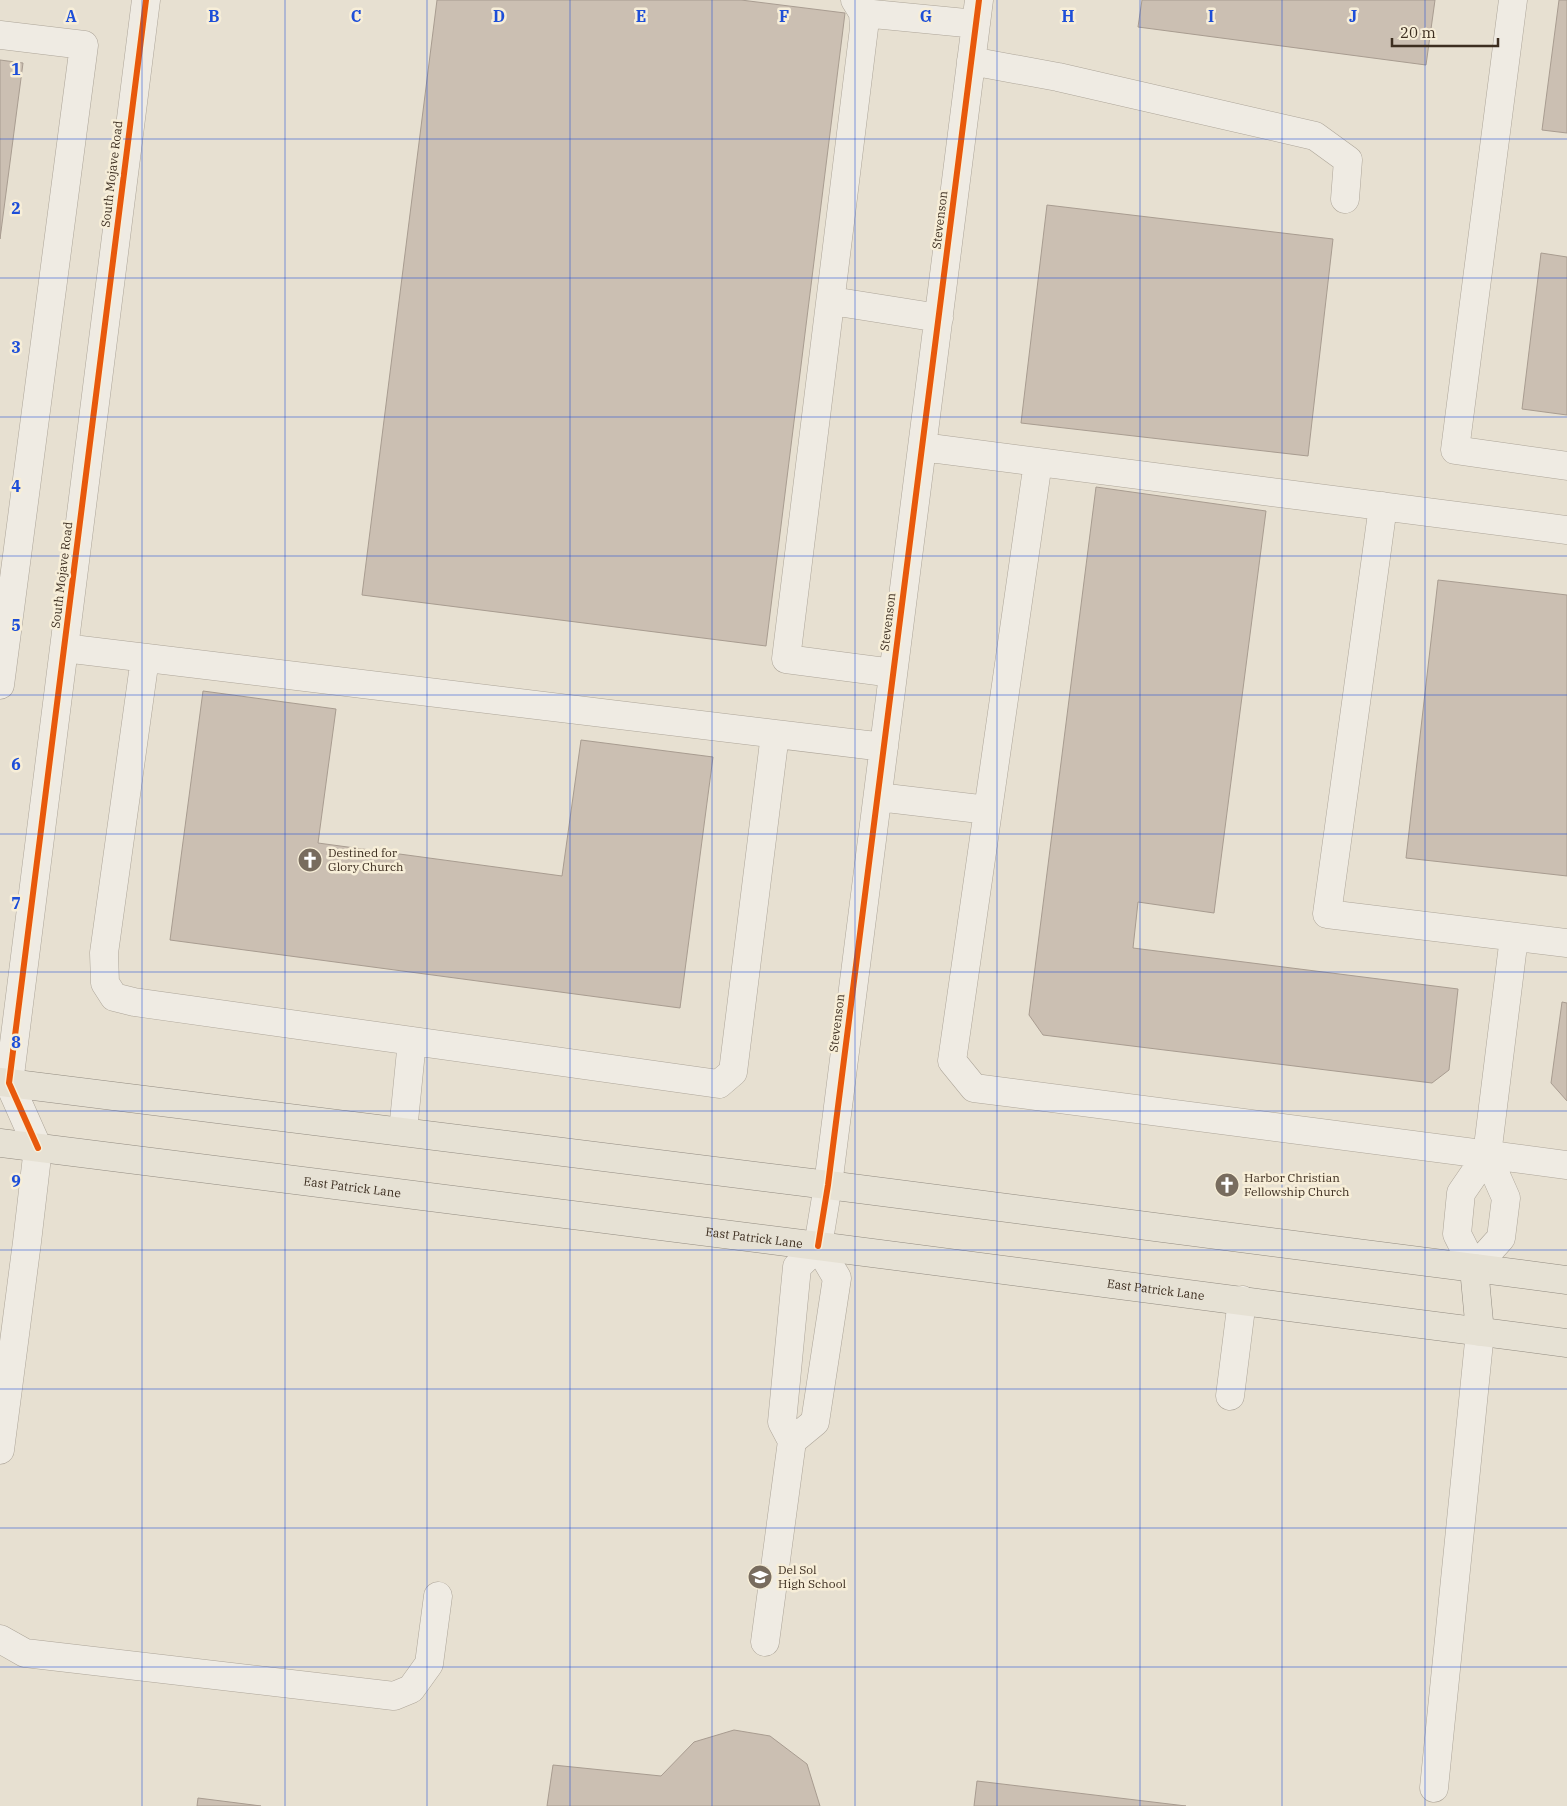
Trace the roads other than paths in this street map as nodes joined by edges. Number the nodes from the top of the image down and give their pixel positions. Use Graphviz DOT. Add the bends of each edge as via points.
graph roads {
  1 [pos="146,0"];
  2 [pos="1514,0"];
  3 [pos="859,6"];
  4 [pos="978,12"];
  5 [pos="0,35"];
  6 [pos="972,61"];
  7 [pos="1345,199"];
  8 [pos="832,301"];
  9 [pos="939,318"];
  10 [pos="922,447"];
  11 [pos="1038,462"];
  12 [pos="1567,466"];
  13 [pos="1383,506"];
  14 [pos="1567,530"];
  15 [pos="64,648"];
  16 [pos="145,658"];
  17 [pos="893,673"];
  18 [pos="0,685"];
  19 [pos="775,734"];
  20 [pos="884,747"];
  21 [pos="878,797"];
  22 [pos="988,810"];
  23 [pos="1514,937"];
  24 [pos="1567,943"];
  25 [pos="412,1041"];
  26 [pos="4,1082"];
  27 [pos="403,1132"];
  28 [pos="0,1143"];
  29 [pos="38,1148"];
  30 [pos="1487,1155"];
  31 [pos="1567,1166"];
  32 [pos="828,1185"];
  33 [pos="818,1246"];
  34 [pos="1474,1268"];
  35 [pos="1567,1280"];
  36 [pos="1242,1300"];
  37 [pos="1480,1332"];
  38 [pos="1567,1343"];
  39 [pos="1230,1396"];
  40 [pos="792,1442"];
  41 [pos="0,1450"];
  42 [pos="438,1596"];
  43 [pos="0,1639"];
  44 [pos="765,1642"];
  45 [pos="1434,1788"];
  1 -- 15 [label="street, South Mojave Road"];
  2 -- 12 [label="street" via="1455,450"];
  3 -- 4 [label="street"];
  3 -- 8 [label="street" via="864,28"];
  4 -- 6 [label="street, Stevenson"];
  5 -- 18 [label="street" via="84,45"];
  6 -- 7 [label="street" via="1058,77 1315,136 1348,160"];
  6 -- 9 [label="street, Stevenson"];
  8 -- 9 [label="street"];
  8 -- 17 [label="street" via="786,659"];
  9 -- 10 [label="street, Stevenson"];
  10 -- 11 [label="street"];
  10 -- 17 [label="street, Stevenson"];
  11 -- 13 [label="street"];
  11 -- 22 [label="street"];
  13 -- 14 [label="street"];
  13 -- 23 [label="street" via="1327,914"];
  15 -- 16 [label="street"];
  15 -- 26 [label="street, South Mojave Road"];
  16 -- 19 [label="street"];
  16 -- 25 [label="street" via="104,954 105,984 114,997"];
  17 -- 20 [label="street, Stevenson"];
  19 -- 20 [label="street"];
  19 -- 25 [label="street" via="733,1072 719,1084"];
  20 -- 21 [label="street, Stevenson"];
  21 -- 22 [label="street"];
  21 -- 32 [label="street, Stevenson"];
  22 -- 30 [label="street" via="952,1061 974,1088"];
  23 -- 24 [label="street"];
  23 -- 30 [label="street"];
  25 -- 27 [label="street"];
  26 -- 27 [label="main road"];
  26 -- 29 [label="street"];
  27 -- 32 [label="main road"];
  28 -- 29 [label="main road, East Patrick Lane"];
  29 -- 33 [label="main road, East Patrick Lane"];
  29 -- 41 [label="street"];
  30 -- 31 [label="street"];
  30 -- 34 [label="street" via="1461,1193 1457,1234"];
  30 -- 34 [label="street" via="1506,1198 1501,1238"];
  32 -- 33 [label="street, Stevenson"];
  32 -- 34 [label="main road"];
  33 -- 36 [label="main road, East Patrick Lane"];
  33 -- 40 [label="street" via="796,1267 782,1422"];
  33 -- 40 [label="street" via="837,1278 815,1422"];
  34 -- 35 [label="main road"];
  34 -- 37 [label="main road"];
  36 -- 37 [label="main road, East Patrick Lane"];
  36 -- 39 [label="street"];
  37 -- 38 [label="main road, East Patrick Lane"];
  37 -- 45 [label="street"];
  40 -- 44 [label="street"];
  42 -- 43 [label="street" via="428,1664 411,1689 394,1696 25,1653"];
}
